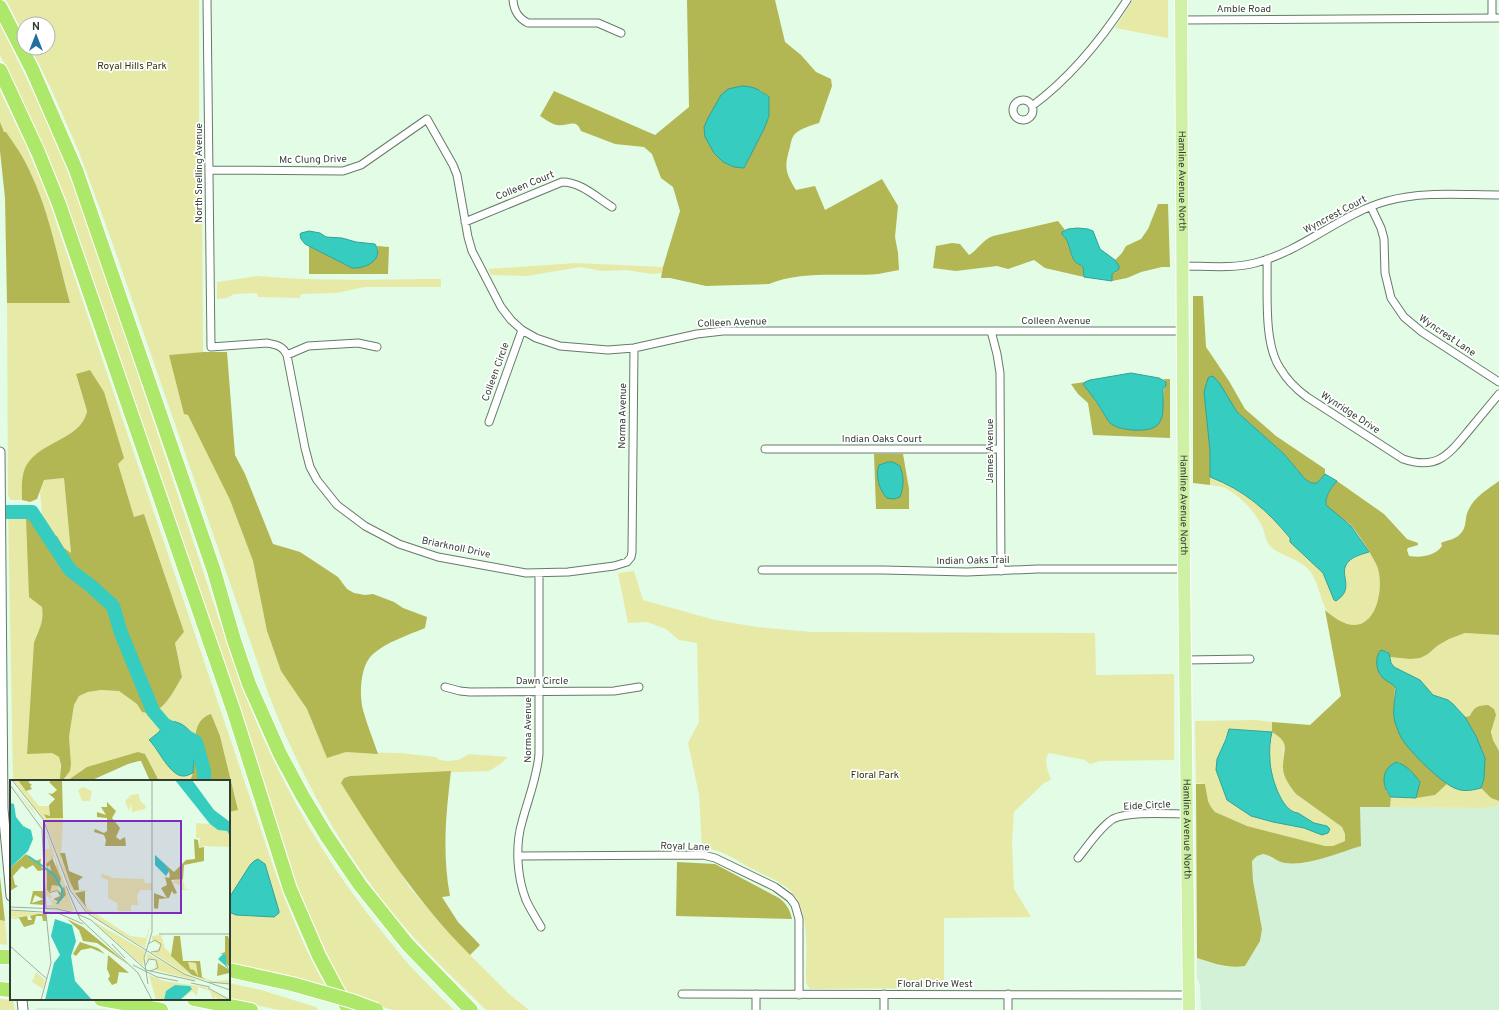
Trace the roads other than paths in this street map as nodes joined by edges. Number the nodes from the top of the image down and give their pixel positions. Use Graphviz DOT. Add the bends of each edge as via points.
graph roads {
  1 [pos="207,0"];
  2 [pos="513,0"];
  3 [pos="1126,0"];
  4 [pos="1181,0"];
  5 [pos="1492,0"];
  6 [pos="0,7"];
  7 [pos="1496,18"];
  8 [pos="1181,20"];
  9 [pos="621,33"];
  10 [pos="0,70"];
  11 [pos="1032,106"];
  12 [pos="427,119"];
  13 [pos="209,170"];
  14 [pos="1499,195"];
  15 [pos="612,207"];
  16 [pos="1371,207"];
  17 [pos="465,222"];
  18 [pos="1267,259"];
  19 [pos="1183,266"];
  20 [pos="522,330"];
  21 [pos="1183,330"];
  22 [pos="991,331"];
  23 [pos="377,347"];
  24 [pos="634,348"];
  25 [pos="287,355"];
  26 [pos="1499,382"];
  27 [pos="1499,394"];
  28 [pos="489,422"];
  29 [pos="764,449"];
  30 [pos="1000,449"];
  31 [pos="0,452"];
  32 [pos="631,557"];
  33 [pos="762,570"];
  34 [pos="1184,570"];
  35 [pos="1001,571"];
  36 [pos="539,574"];
  37 [pos="0,600"];
  38 [pos="1250,659"];
  39 [pos="1186,660"];
  40 [pos="445,687"];
  41 [pos="639,687"];
  42 [pos="539,691"];
  43 [pos="1,746"];
  44 [pos="1187,814"];
  45 [pos="518,856"];
  46 [pos="1078,858"];
  47 [pos="10,885"];
  48 [pos="541,927"];
  49 [pos="230,970"];
  50 [pos="230,977"];
  51 [pos="291,987"];
  52 [pos="0,989"];
  53 [pos="10,990"];
  54 [pos="682,994"];
  55 [pos="756,994"];
  56 [pos="884,994"];
  57 [pos="1008,994"];
  58 [pos="799,995"];
  59 [pos="1188,995"];
  60 [pos="22,1000"];
  61 [pos="106,1000"];
  62 [pos="199,1000"];
  63 [pos="23,1010"];
  64 [pos="160,1010"];
  65 [pos="251,1010"];
  66 [pos="350,1010"];
  67 [pos="376,1010"];
  68 [pos="471,1010"];
  69 [pos="756,1010"];
  70 [pos="884,1010"];
  71 [pos="1008,1010"];
  72 [pos="1189,1010"];
  1 -- 13 [label="street, North Snelling Avenue"];
  2 -- 9 [label="street" via="518,16 528,22 598,23"];
  3 -- 11 [label="street" via="1072,72"];
  4 -- 8 [label="main road, Hamline Avenue North"];
  5 -- 7 [label="street"];
  6 -- 68 [label="highway" via="32,69 76,170 214,571 249,684 277,747 326,835 360,885 408,945"];
  7 -- 8 [label="street, Amble Road"];
  8 -- 19 [label="main road, Hamline Avenue North"];
  10 -- 66 [label="highway" via="59,204 234,712 290,889 319,956"];
  12 -- 13 [label="street, Mc Clung Drive" via="361,165 343,171"];
  12 -- 17 [label="street, Colleen Avenue" via="453,164"];
  13 -- 25 [label="street, North Snelling Avenue" via="211,347 267,343 284,348"];
  14 -- 16 [label="street, Wyncrest Court" via="1403,197"];
  15 -- 17 [label="street, Colleen Court" via="578,184 562,182"];
  16 -- 18 [label="street, Wyncrest Court" via="1287,252"];
  16 -- 26 [label="street, Wyncrest Lane" via="1384,239 1385,273 1391,298 1404,317 1422,332"];
  17 -- 20 [label="street, Colleen Avenue" via="472,251 501,307"];
  18 -- 19 [label="street, Wyncrest Court" via="1255,264 1237,266"];
  18 -- 27 [label="street, Wynridge Drive" via="1270,342 1273,354 1287,379 1307,397 1403,459 1429,463 1450,453"];
  19 -- 21 [label="main road, Hamline Avenue North"];
  20 -- 24 [label="street, Colleen Avenue" via="560,346 608,350"];
  20 -- 28 [label="street, Colleen Circle"];
  21 -- 22 [label="street, Colleen Avenue"];
  21 -- 34 [label="main road, Hamline Avenue North"];
  22 -- 24 [label="street, Colleen Avenue" via="723,331"];
  22 -- 30 [label="street, James Avenue" via="1000,372"];
  23 -- 25 [label="street" via="358,343 308,346"];
  24 -- 32 [label="street, Norma Avenue"];
  25 -- 36 [label="street, Briarknoll Drive" via="310,467 337,506 399,544 438,557"];
  29 -- 30 [label="street, Indian Oaks Court"];
  30 -- 35 [label="street, James Avenue"];
  31 -- 37 [label="street"];
  32 -- 36 [label="street, Briarknoll Drive" via="627,562 614,566"];
  33 -- 35 [label="street, Indian Oaks Trail"];
  34 -- 35 [label="street, Indian Oaks Trail"];
  34 -- 39 [label="main road, Hamline Avenue North"];
  36 -- 42 [label="street, Norma Avenue"];
  37 -- 43 [label="street"];
  38 -- 39 [label="street"];
  39 -- 44 [label="main road, Hamline Avenue North"];
  40 -- 42 [label="street, Dawn Circle" via="470,692"];
  41 -- 42 [label="street, Dawn Circle" via="614,691"];
  42 -- 45 [label="street, Norma Avenue" via="538,767 519,835"];
  43 -- 47 [label="street" via="3,809"];
  44 -- 46 [label="street, Eide Circle" via="1121,816 1106,824"];
  44 -- 59 [label="main road, Hamline Avenue North"];
  45 -- 48 [label="street, Norma Avenue" via="526,900"];
  45 -- 58 [label="street, Royal Lane" via="703,855 715,858 775,887 790,898 798,912"];
  49 -- 51 [label="highway"];
  50 -- 51 [label="highway"];
  51 -- 66 [label="highway"];
  51 -- 67 [label="highway, bridge" via="352,1001"];
  52 -- 53 [label="highway"];
  54 -- 55 [label="street, Floral Drive West"];
  55 -- 58 [label="street, Floral Drive West"];
  55 -- 69 [label="street"];
  56 -- 57 [label="street, Floral Drive West"];
  56 -- 58 [label="street, Floral Drive West"];
  56 -- 70 [label="street"];
  57 -- 59 [label="street, Floral Drive West"];
  57 -- 71 [label="street"];
  59 -- 72 [label="main road, Hamline Avenue North"];
  60 -- 63 [label="street"];
  61 -- 64 [label="highway"];
  62 -- 65 [label="highway"];
}
